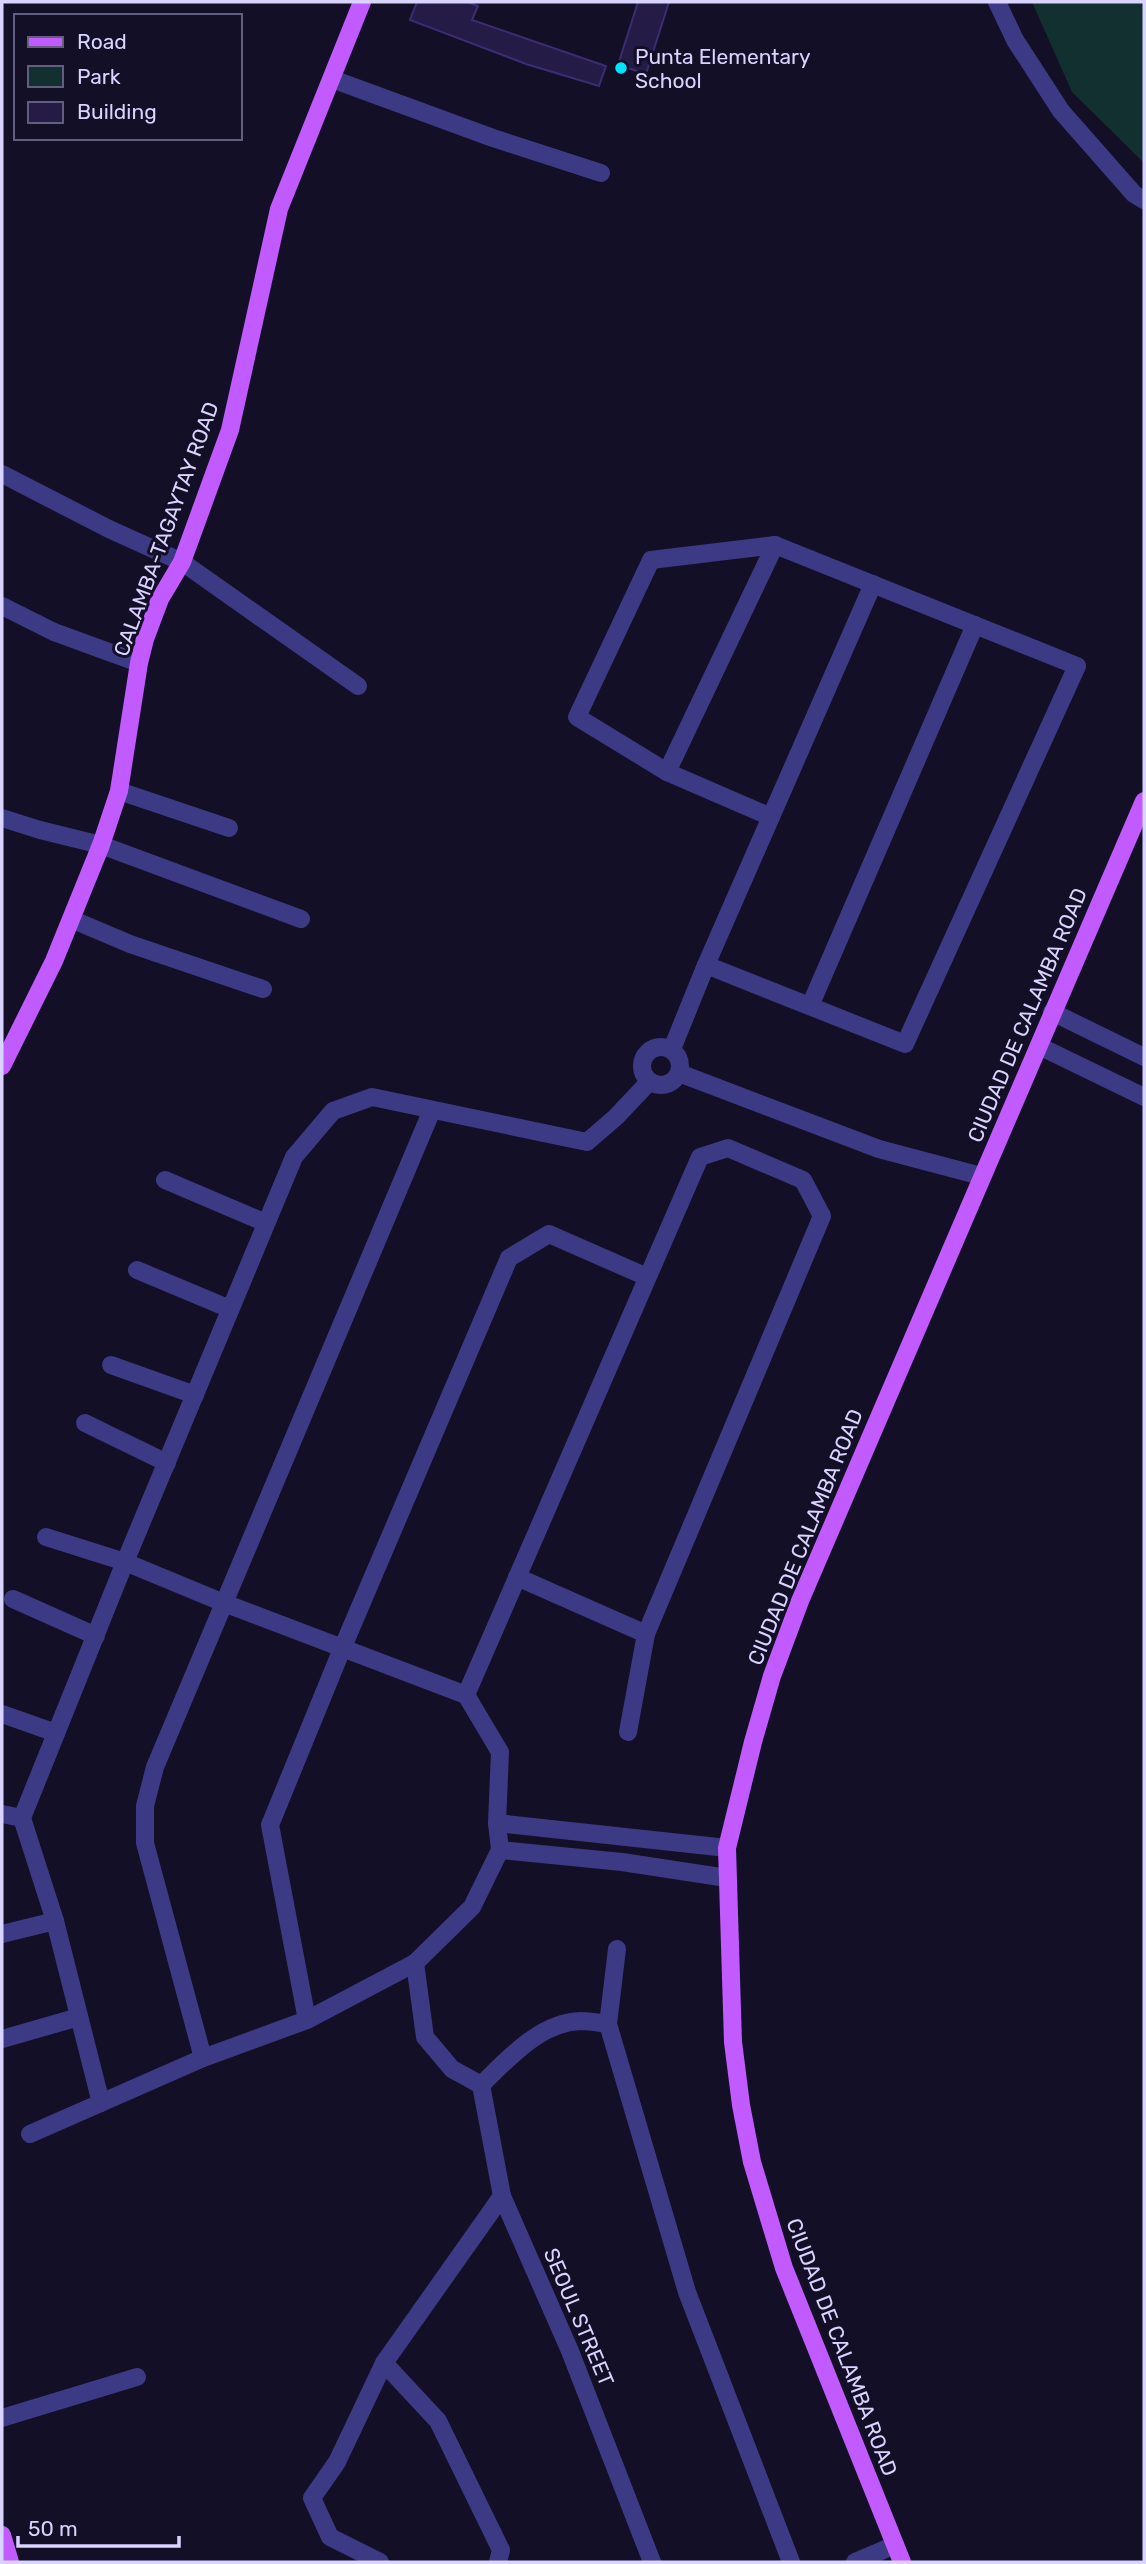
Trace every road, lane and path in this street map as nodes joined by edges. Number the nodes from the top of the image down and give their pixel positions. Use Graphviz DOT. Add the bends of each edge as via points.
graph roads {
  1 [pos="362,2"];
  2 [pos="997,2"];
  3 [pos="332,79"];
  4 [pos="601,173"];
  5 [pos="1144,200"];
  6 [pos="2,474"];
  7 [pos="775,545"];
  8 [pos="181,562"];
  9 [pos="873,584"];
  10 [pos="2,606"];
  11 [pos="975,625"];
  12 [pos="139,663"];
  13 [pos="358,686"];
  14 [pos="667,772"];
  15 [pos="119,791"];
  16 [pos="1144,801"];
  17 [pos="771,817"];
  18 [pos="2,818"];
  19 [pos="229,828"];
  20 [pos="102,845"];
  21 [pos="71,919"];
  22 [pos="301,919"];
  23 [pos="706,965"];
  24 [pos="263,989"];
  25 [pos="810,1006"];
  26 [pos="1052,1012"];
  27 [pos="1039,1046"];
  28 [pos="672,1049"];
  29 [pos="1144,1057"];
  30 [pos="2,1066"];
  31 [pos="679,1073"];
  32 [pos="649,1082"];
  33 [pos="1144,1097"];
  34 [pos="432,1110"];
  35 [pos="981,1176"];
  36 [pos="165,1180"];
  37 [pos="266,1223"];
  38 [pos="137,1270"];
  39 [pos="647,1277"];
  40 [pos="230,1309"];
  41 [pos="111,1365"];
  42 [pos="195,1395"];
  43 [pos="85,1423"];
  44 [pos="167,1464"];
  45 [pos="46,1536"];
  46 [pos="125,1562"];
  47 [pos="517,1577"];
  48 [pos="13,1599"];
  49 [pos="224,1603"];
  50 [pos="646,1634"];
  51 [pos="96,1636"];
  52 [pos="342,1649"];
  53 [pos="466,1695"];
  54 [pos="2,1714"];
  55 [pos="628,1731"];
  56 [pos="56,1733"];
  57 [pos="2,1814"];
  58 [pos="22,1818"];
  59 [pos="497,1823"];
  60 [pos="727,1848"];
  61 [pos="499,1850"];
  62 [pos="727,1878"];
  63 [pos="55,1921"];
  64 [pos="2,1934"];
  65 [pos="617,1950"];
  66 [pos="415,1963"];
  67 [pos="79,2017"];
  68 [pos="307,2020"];
  69 [pos="608,2024"];
  70 [pos="2,2039"];
  71 [pos="203,2057"];
  72 [pos="481,2085"];
  73 [pos="101,2103"];
  74 [pos="30,2134"];
  75 [pos="502,2196"];
  76 [pos="384,2363"];
  77 [pos="137,2377"];
  78 [pos="2,2418"];
  79 [pos="2,2535"];
  80 [pos="895,2545"];
  81 [pos="10,2562"];
  82 [pos="380,2562"];
  83 [pos="498,2562"];
  84 [pos="652,2562"];
  85 [pos="791,2562"];
  86 [pos="855,2562"];
  87 [pos="902,2562"];
  1 -- 3 [label="main road, CALAMBA-TAGAYTAY ROAD"];
  2 -- 5 [label="street" via="1015,40 1061,111"];
  3 -- 4 [label="street"];
  3 -- 8 [label="main road, CALAMBA-TAGAYTAY ROAD" via="279,209 230,430"];
  6 -- 8 [label="street"];
  7 -- 9 [label="street"];
  7 -- 14 [label="street"];
  7 -- 14 [label="street" via="651,561 645,572 577,717"];
  8 -- 12 [label="main road, CALAMBA-TAGAYTAY ROAD" via="160,599"];
  8 -- 13 [label="street"];
  9 -- 11 [label="street"];
  9 -- 17 [label="street"];
  10 -- 12 [label="street" via="54,632"];
  11 -- 25 [label="street"];
  11 -- 25 [label="street" via="1077,666 905,1044"];
  12 -- 15 [label="main road, CALAMBA-TAGAYTAY ROAD"];
  14 -- 17 [label="street"];
  15 -- 19 [label="street"];
  15 -- 20 [label="main road, CALAMBA-TAGAYTAY ROAD"];
  16 -- 26 [label="main road, CIUDAD DE CALAMBA ROAD"];
  17 -- 23 [label="street"];
  18 -- 20 [label="street"];
  20 -- 21 [label="main road, CALAMBA-TAGAYTAY ROAD"];
  20 -- 22 [label="street"];
  21 -- 24 [label="street"];
  21 -- 30 [label="main road, CALAMBA-TAGAYTAY ROAD"];
  23 -- 25 [label="street"];
  23 -- 28 [label="street"];
  26 -- 27 [label="main road, CIUDAD DE CALAMBA ROAD"];
  26 -- 29 [label="street"];
  27 -- 33 [label="street"];
  27 -- 35 [label="main road, CIUDAD DE CALAMBA ROAD"];
  28 -- 31 [label="street" via="678,1055"];
  28 -- 32 [label="street" via="663,1046 647,1051 641,1067"];
  31 -- 32 [label="street" via="666,1084"];
  31 -- 35 [label="street" via="879,1149"];
  32 -- 34 [label="street" via="587,1142"];
  34 -- 37 [label="street" via="372,1097 333,1111 294,1157"];
  34 -- 49 [label="street"];
  35 -- 60 [label="main road, CIUDAD DE CALAMBA ROAD" via="800,1601 772,1676"];
  36 -- 37 [label="street"];
  37 -- 40 [label="street"];
  38 -- 40 [label="street"];
  39 -- 47 [label="street"];
  39 -- 50 [label="street" via="700,1157 728,1148 803,1180 822,1216"];
  39 -- 52 [label="street" via="549,1234 509,1258"];
  40 -- 42 [label="street"];
  41 -- 42 [label="street"];
  42 -- 44 [label="street"];
  43 -- 44 [label="street"];
  44 -- 46 [label="street"];
  45 -- 46 [label="street"];
  46 -- 49 [label="street"];
  46 -- 51 [label="street"];
  47 -- 50 [label="street"];
  47 -- 53 [label="street"];
  48 -- 51 [label="street"];
  49 -- 52 [label="street"];
  49 -- 71 [label="street" via="155,1767 145,1806 145,1843"];
  50 -- 55 [label="street"];
  51 -- 56 [label="street"];
  52 -- 53 [label="street"];
  52 -- 68 [label="street" via="270,1825"];
  53 -- 59 [label="street" via="500,1752"];
  54 -- 56 [label="street"];
  56 -- 58 [label="street"];
  57 -- 58 [label="street"];
  58 -- 63 [label="street"];
  59 -- 60 [label="street"];
  59 -- 61 [label="street"];
  60 -- 62 [label="main road, CIUDAD DE CALAMBA ROAD"];
  61 -- 62 [label="street"];
  61 -- 66 [label="street" via="472,1907"];
  62 -- 80 [label="main road, CIUDAD DE CALAMBA ROAD" via="733,2042 752,2162 784,2268"];
  63 -- 64 [label="street"];
  63 -- 67 [label="street"];
  65 -- 69 [label="street"];
  66 -- 68 [label="street"];
  66 -- 72 [label="street" via="425,2037 453,2069"];
  67 -- 70 [label="street"];
  67 -- 73 [label="street"];
  68 -- 71 [label="street"];
  69 -- 72 [label="street" via="580,2021 549,2028"];
  69 -- 85 [label="street" via="687,2291"];
  71 -- 73 [label="street"];
  72 -- 75 [label="street, SEOUL STREET"];
  73 -- 74 [label="street"];
  75 -- 76 [label="street"];
  75 -- 84 [label="street, SEOUL STREET" via="570,2351"];
  76 -- 82 [label="street" via="337,2462 312,2498 330,2537"];
  76 -- 83 [label="street" via="438,2421 501,2550"];
  77 -- 78 [label="street"];
  79 -- 81 [label="main road"];
  80 -- 86 [label="street"];
  80 -- 87 [label="main road, CIUDAD DE CALAMBA ROAD"];
}
